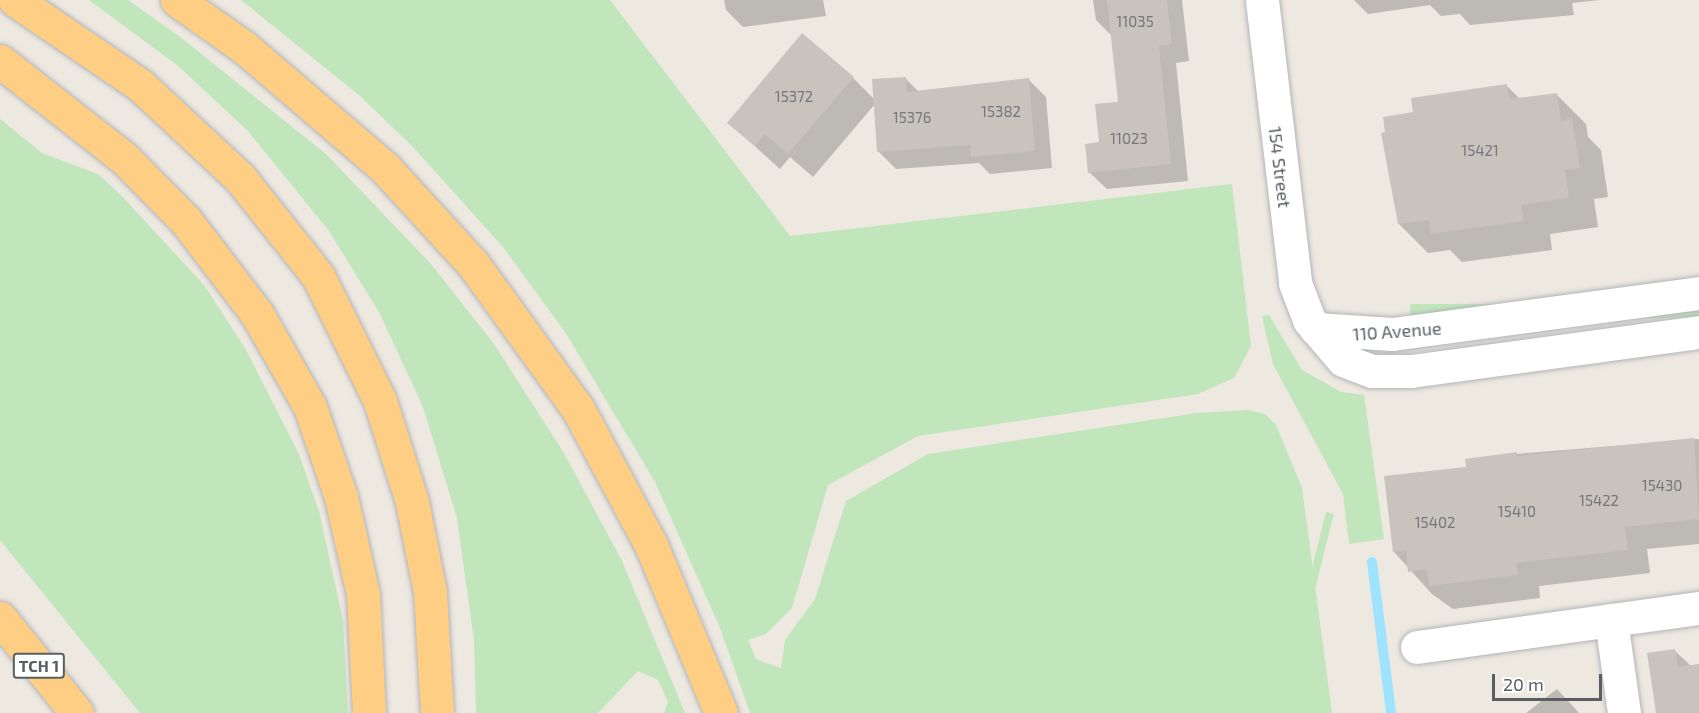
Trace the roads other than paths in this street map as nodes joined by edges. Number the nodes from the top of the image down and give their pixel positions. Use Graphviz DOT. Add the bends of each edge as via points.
graph roads {
  1 [pos="15,0"];
  2 [pos="177,0"];
  3 [pos="1262,0"];
  4 [pos="0,61"];
  5 [pos="1699,292"];
  6 [pos="1316,329"];
  7 [pos="1699,332"];
  8 [pos="1699,608"];
  9 [pos="0,618"];
  10 [pos="1611,620"];
  11 [pos="1418,647"];
  12 [pos="77,713"];
  13 [pos="369,713"];
  14 [pos="437,713"];
  15 [pos="721,713"];
  16 [pos="1624,713"];
  1 -- 14 [label="highway" via="140,85 240,178 318,276 380,401 412,502 430,592"];
  2 -- 15 [label="highway" via="245,48 386,169 473,264 579,409 651,545"];
  3 -- 6 [label="street, 154 Street" via="1294,278"];
  4 -- 13 [label="highway" via="125,159 186,221 257,314 310,408 341,497 363,594"];
  5 -- 6 [label="street, 110 Avenue" via="1392,334"];
  6 -- 7 [label="street, 110 Avenue" via="1348,363 1393,372"];
  8 -- 10 [label="street"];
  9 -- 12 [label="highway, TCH 1"];
  10 -- 11 [label="street"];
  10 -- 16 [label="street"];
}
